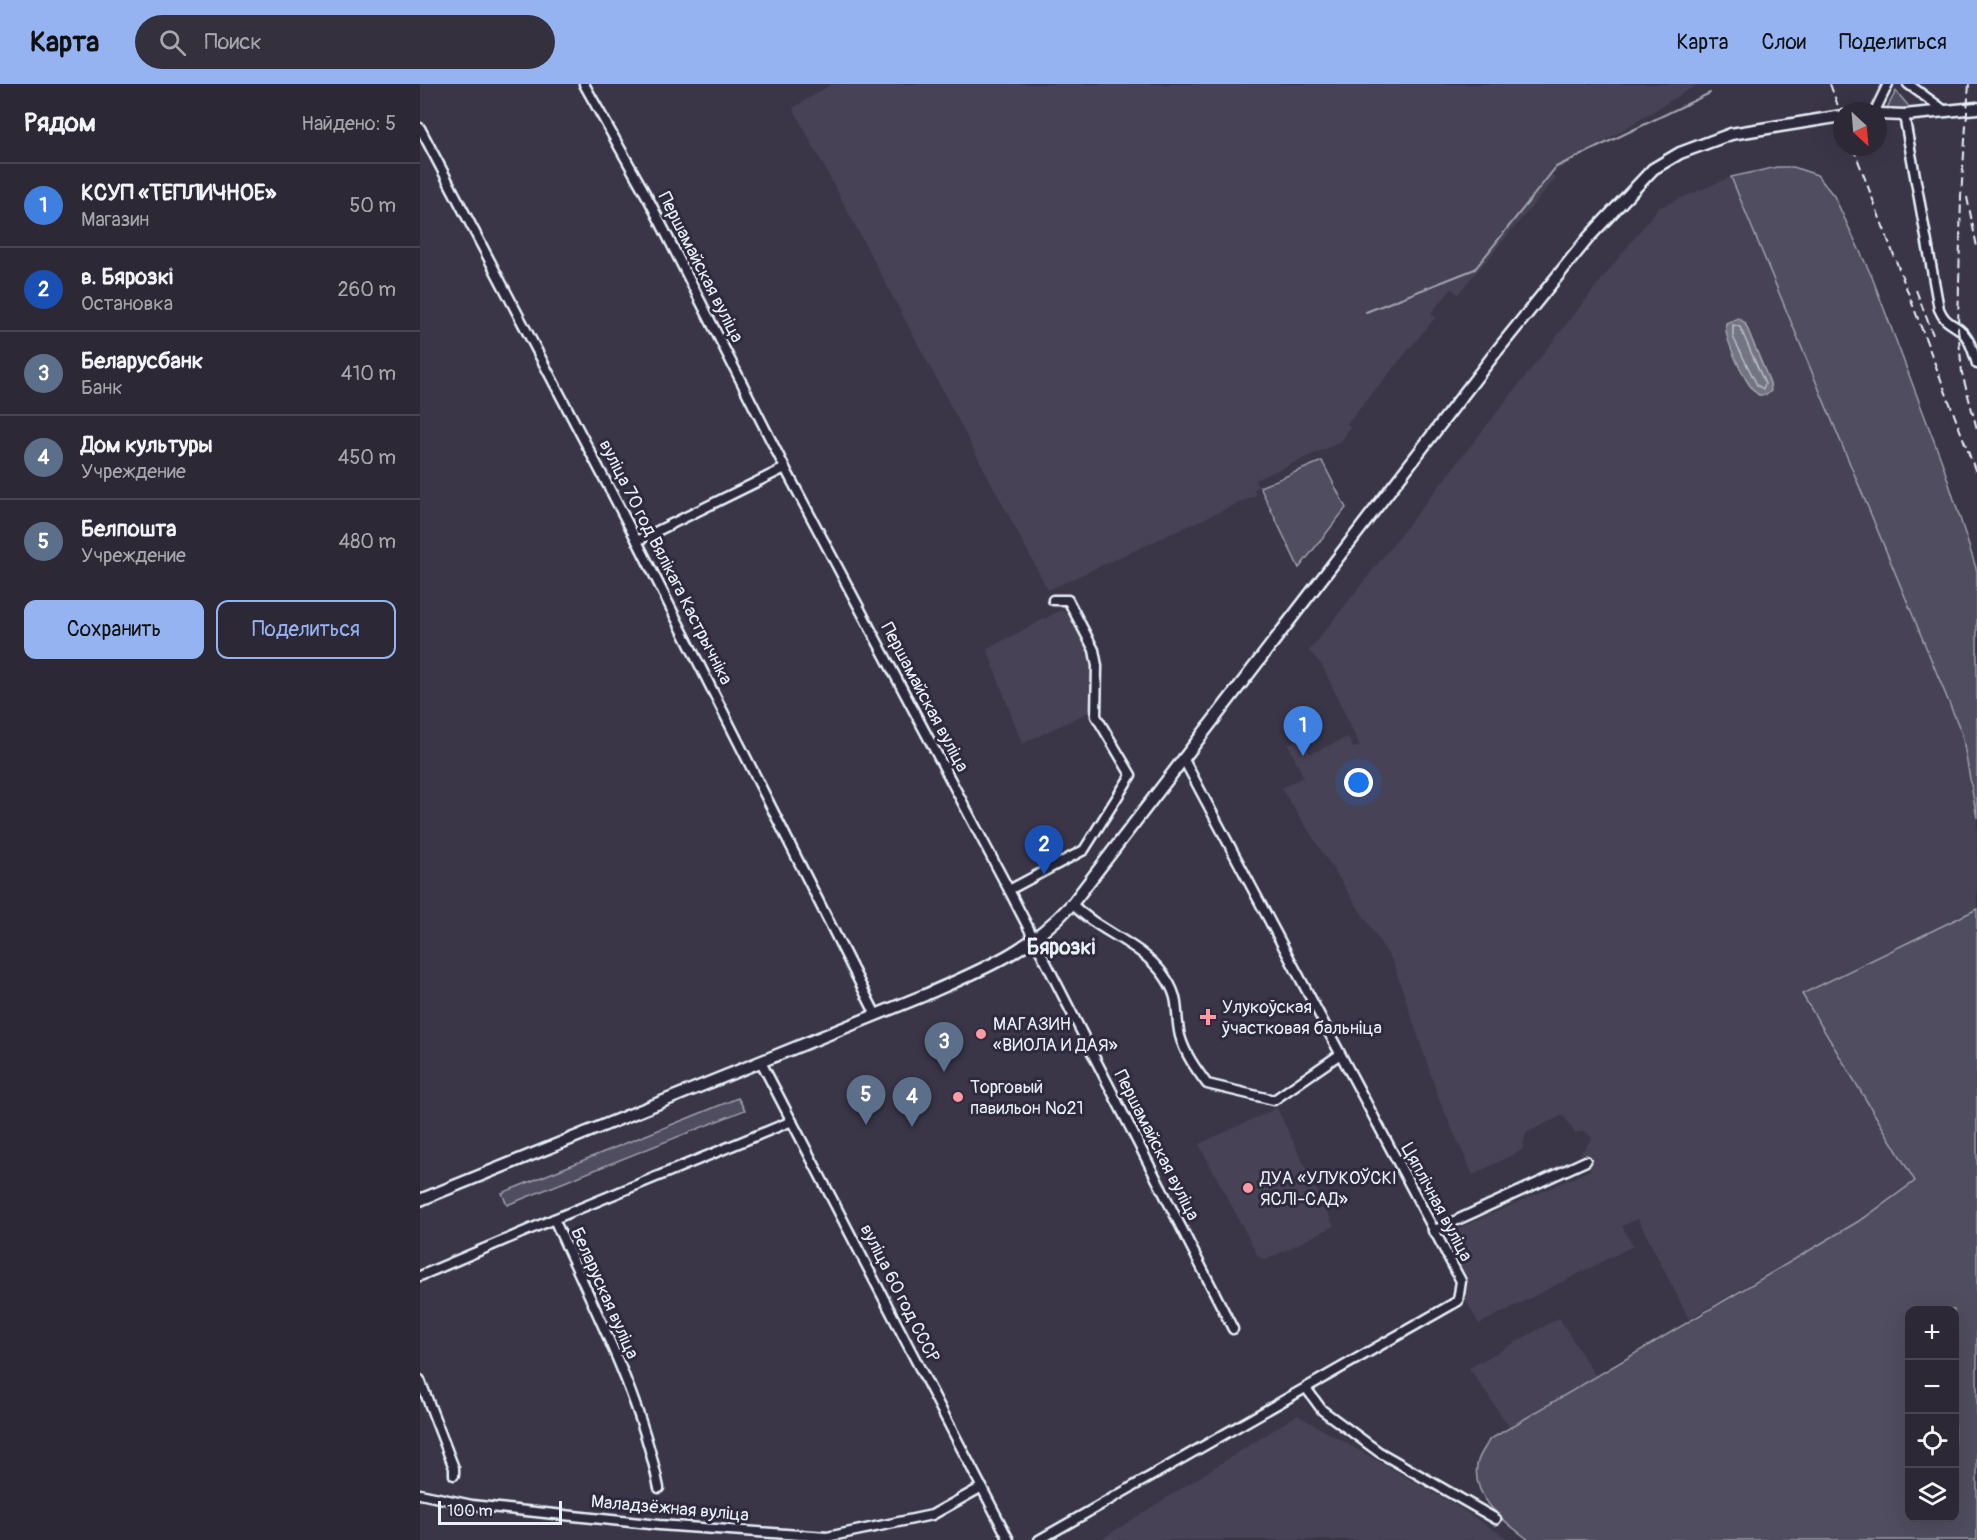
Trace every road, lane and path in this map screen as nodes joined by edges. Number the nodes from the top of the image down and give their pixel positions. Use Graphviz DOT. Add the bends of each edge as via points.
graph roads {
  1 [pos="584,84"];
  2 [pos="1888,84"];
  3 [pos="1908,84"];
  4 [pos="1881,102"];
  5 [pos="1977,108"];
  6 [pos="1945,111"];
  7 [pos="1887,113"];
  8 [pos="1904,115"];
  9 [pos="1833,117"];
  10 [pos="420,128"];
  11 [pos="1977,364"];
  12 [pos="785,468"];
  13 [pos="637,541"];
  14 [pos="1053,600"];
  15 [pos="1184,758"];
  16 [pos="1009,890"];
  17 [pos="1072,904"];
  18 [pos="1034,941"];
  19 [pos="876,1015"];
  20 [pos="1339,1055"];
  21 [pos="761,1062"];
  22 [pos="792,1121"];
  23 [pos="1586,1161"];
  24 [pos="420,1200"];
  25 [pos="554,1219"];
  26 [pos="1433,1231"];
  27 [pos="420,1276"];
  28 [pos="1233,1329"];
  29 [pos="420,1380"];
  30 [pos="1306,1388"];
  31 [pos="454,1475"];
  32 [pos="981,1487"];
  33 [pos="659,1488"];
  34 [pos="420,1494"];
  35 [pos="1496,1519"];
  36 [pos="827,1539"];
  37 [pos="1009,1540"];
  38 [pos="1039,1540"];
  1 -- 12 [label="street, Першамайская вуліца" via="650,202"];
  2 -- 4 [label="street"];
  3 -- 6 [label="street"];
  5 -- 6 [label="main road"];
  6 -- 8 [label="main road"];
  7 -- 8 [label="main road"];
  8 -- 11 [label="street" via="1939,309 1943,318 1969,340"];
  9 -- 15 [label="main road" via="1731,134 1680,153 1653,169 1589,237 1503,343"];
  10 -- 13 [label="street, вуліца 70 год Вялікага Кастрычніка"];
  12 -- 13 [label="street"];
  12 -- 16 [label="street, Першамайская вуліца"];
  13 -- 19 [label="street, вуліца 70 год Вялікага Кастрычніка"];
  14 -- 16 [label="street" via="1068,600 1094,650 1096,716 1131,775 1084,850"];
  15 -- 17 [label="main road"];
  15 -- 20 [label="street, Цяплічная вуліца"];
  16 -- 18 [label="street, Першамайская вуліца"];
  17 -- 18 [label="main road"];
  17 -- 20 [label="street" via="1084,916 1142,952 1162,974 1174,993 1180,1034 1189,1058 1207,1084 1274,1100"];
  18 -- 19 [label="main road" via="1003,961"];
  18 -- 28 [label="street, Першамайская вуліца"];
  19 -- 21 [label="main road"];
  20 -- 26 [label="street, Цяплічная вуліца"];
  21 -- 22 [label="street, вуліца 60 год СССР"];
  21 -- 24 [label="main road"];
  22 -- 25 [label="street, Беларуская вуліца"];
  22 -- 32 [label="street, вуліца 60 год СССР"];
  23 -- 26 [label="street"];
  25 -- 27 [label="street"];
  25 -- 33 [label="street, Беларуская вуліца" via="638,1408"];
  26 -- 30 [label="street, Цяплічная вуліца" via="1461,1281 1458,1301"];
  29 -- 31 [label="street"];
  30 -- 35 [label="street" via="1322,1410 1379,1452"];
  30 -- 38 [label="street, Цяплічная вуліца"];
  32 -- 36 [label="street, Маладзёжная вуліца" via="950,1507 923,1517"];
  32 -- 37 [label="street, вуліца 60 год СССР"];
  34 -- 36 [label="street, Маладзёжная вуліца" via="472,1505"];
}
